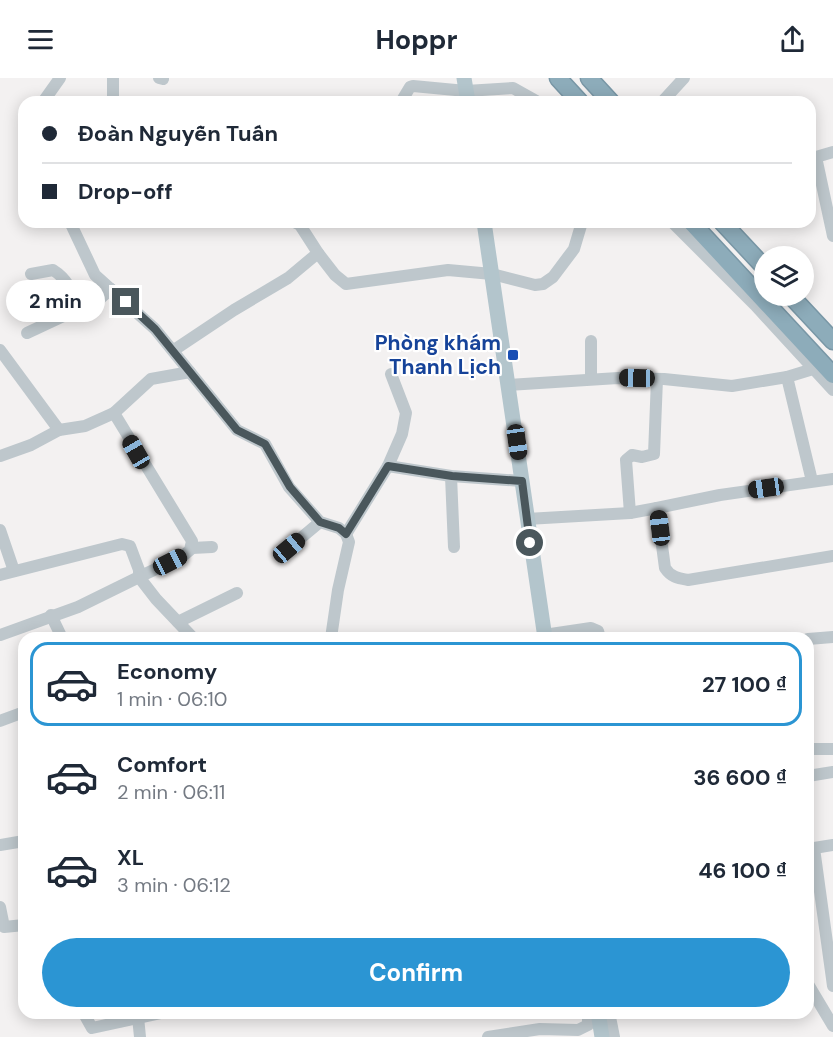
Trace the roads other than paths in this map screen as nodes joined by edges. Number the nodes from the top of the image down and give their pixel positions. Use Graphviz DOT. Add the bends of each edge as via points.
graph roads {
  1 [pos="60,78"];
  2 [pos="112,78"];
  3 [pos="558,78"];
  4 [pos="589,78"];
  5 [pos="684,78"];
  6 [pos="466,90"];
  7 [pos="47,96"];
  8 [pos="114,96"];
  9 [pos="405,96"];
  10 [pos="527,96"];
  11 [pos="574,96"];
  12 [pos="606,96"];
  13 [pos="668,96"];
  14 [pos="833,152"];
  15 [pos="73,228"];
  16 [pos="302,228"];
  17 [pos="485,228"];
  18 [pos="580,228"];
  19 [pos="678,228"];
  20 [pos="698,228"];
  21 [pos="728,228"];
  22 [pos="833,231"];
  23 [pos="318,253"];
  24 [pos="754,256"];
  25 [pos="31,274"];
  26 [pos="492,274"];
  27 [pos="111,289"];
  28 [pos="800,306"];
  29 [pos="80,310"];
  30 [pos="27,333"];
  31 [pos="591,341"];
  32 [pos="833,341"];
  33 [pos="0,350"];
  34 [pos="174,351"];
  35 [pos="813,369"];
  36 [pos="190,372"];
  37 [pos="391,374"];
  38 [pos="833,375"];
  39 [pos="787,377"];
  40 [pos="591,379"];
  41 [pos="657,379"];
  42 [pos="508,385"];
  43 [pos="833,390"];
  44 [pos="114,413"];
  45 [pos="59,430"];
  46 [pos="0,456"];
  47 [pos="388,466"];
  48 [pos="452,476"];
  49 [pos="833,479"];
  50 [pos="522,481"];
  51 [pos="812,481"];
  52 [pos="657,508"];
  53 [pos="630,513"];
  54 [pos="527,519"];
  55 [pos="320,522"];
  56 [pos="0,531"];
  57 [pos="346,534"];
  58 [pos="212,547"];
  59 [pos="454,547"];
  60 [pos="192,548"];
  61 [pos="289,548"];
  62 [pos="833,556"];
  63 [pos="14,571"];
  64 [pos="0,575"];
  65 [pos="139,577"];
  66 [pos="237,593"];
  67 [pos="51,615"];
  68 [pos="178,622"];
  69 [pos="59,632"];
  70 [pos="187,632"];
  71 [pos="332,632"];
  72 [pos="544,632"];
  73 [pos="568,632"];
  74 [pos="598,632"];
  75 [pos="0,635"];
  76 [pos="833,637"];
  77 [pos="814,639"];
  78 [pos="18,714"];
  79 [pos="0,721"];
  80 [pos="814,749"];
  81 [pos="833,749"];
  82 [pos="833,772"];
  83 [pos="814,775"];
  84 [pos="18,842"];
  85 [pos="0,845"];
  86 [pos="833,845"];
  87 [pos="814,848"];
  88 [pos="814,867"];
  89 [pos="0,907"];
  90 [pos="18,926"];
  91 [pos="833,988"];
  92 [pos="814,993"];
  93 [pos="818,999"];
  94 [pos="132,1019"];
  95 [pos="138,1019"];
  96 [pos="588,1019"];
  97 [pos="599,1019"];
  98 [pos="610,1019"];
  99 [pos="833,1026"];
  100 [pos="93,1032"];
  101 [pos="140,1037"];
  102 [pos="488,1037"];
  103 [pos="602,1037"];
  104 [pos="614,1037"];
  1 -- 7 [label="street"];
  2 -- 8 [label="street"];
  3 -- 11 [label="highway"];
  4 -- 12 [label="highway"];
  5 -- 13 [label="street"];
  6 -- 9 [label="street" via="413,86"];
  6 -- 10 [label="street" via="513,88"];
  14 -- 22 [label="street" via="816,157"];
  15 -- 27 [label="street" via="95,275"];
  16 -- 23 [label="street"];
  17 -- 26 [label="main road"];
  18 -- 26 [label="street" via="574,249 549,281 535,285"];
  19 -- 35 [label="street"];
  20 -- 38 [label="highway"];
  21 -- 24 [label="highway"];
  23 -- 26 [label="street" via="335,276 348,284 436,270"];
  23 -- 34 [label="street" via="288,278"];
  25 -- 29 [label="street" via="52,270 60,275"];
  26 -- 42 [label="main road"];
  27 -- 29 [label="street" via="92,307"];
  27 -- 34 [label="street"];
  28 -- 32 [label="highway"];
  29 -- 30 [label="street"];
  31 -- 40 [label="street"];
  33 -- 45 [label="street"];
  34 -- 36 [label="street"];
  35 -- 39 [label="street"];
  35 -- 43 [label="street"];
  36 -- 44 [label="street" via="151,379"];
  36 -- 55 [label="street" via="237,430 265,444 290,487"];
  37 -- 47 [label="street" via="406,413"];
  39 -- 41 [label="street" via="732,386"];
  39 -- 51 [label="street"];
  40 -- 41 [label="street"];
  40 -- 42 [label="street"];
  41 -- 53 [label="street" via="654,454 632,455 626,460"];
  42 -- 50 [label="main road"];
  44 -- 45 [label="street" via="85,426"];
  44 -- 60 [label="street" via="192,541"];
  45 -- 46 [label="street"];
  47 -- 48 [label="street"];
  47 -- 57 [label="street"];
  48 -- 50 [label="street"];
  48 -- 59 [label="street"];
  49 -- 51 [label="street"];
  50 -- 54 [label="main road"];
  51 -- 52 [label="street"];
  52 -- 53 [label="street"];
  52 -- 62 [label="street" via="664,568 677,579"];
  53 -- 54 [label="street"];
  54 -- 72 [label="main road"];
  55 -- 57 [label="street"];
  55 -- 61 [label="street"];
  56 -- 63 [label="street"];
  57 -- 71 [label="street" via="349,542"];
  58 -- 60 [label="street"];
  60 -- 65 [label="street"];
  63 -- 64 [label="street"];
  63 -- 65 [label="street" via="122,544 130,546 134,553"];
  65 -- 67 [label="street" via="78,607"];
  65 -- 68 [label="street"];
  66 -- 68 [label="street"];
  67 -- 69 [label="street"];
  67 -- 75 [label="street"];
  68 -- 70 [label="street"];
  73 -- 74 [label="street" via="591,628"];
  76 -- 77 [label="street"];
  78 -- 79 [label="street"];
  80 -- 81 [label="street"];
  82 -- 83 [label="street"];
  84 -- 85 [label="street"];
  86 -- 87 [label="street"];
  88 -- 91 [label="street"];
  89 -- 90 [label="street" via="4,927"];
  91 -- 93 [label="street"];
  92 -- 93 [label="street"];
  93 -- 99 [label="street"];
  94 -- 100 [label="street"];
  95 -- 101 [label="street"];
  96 -- 102 [label="street" via="588,1025 578,1030 540,1029"];
  97 -- 103 [label="main road"];
  98 -- 104 [label="street"];
}
